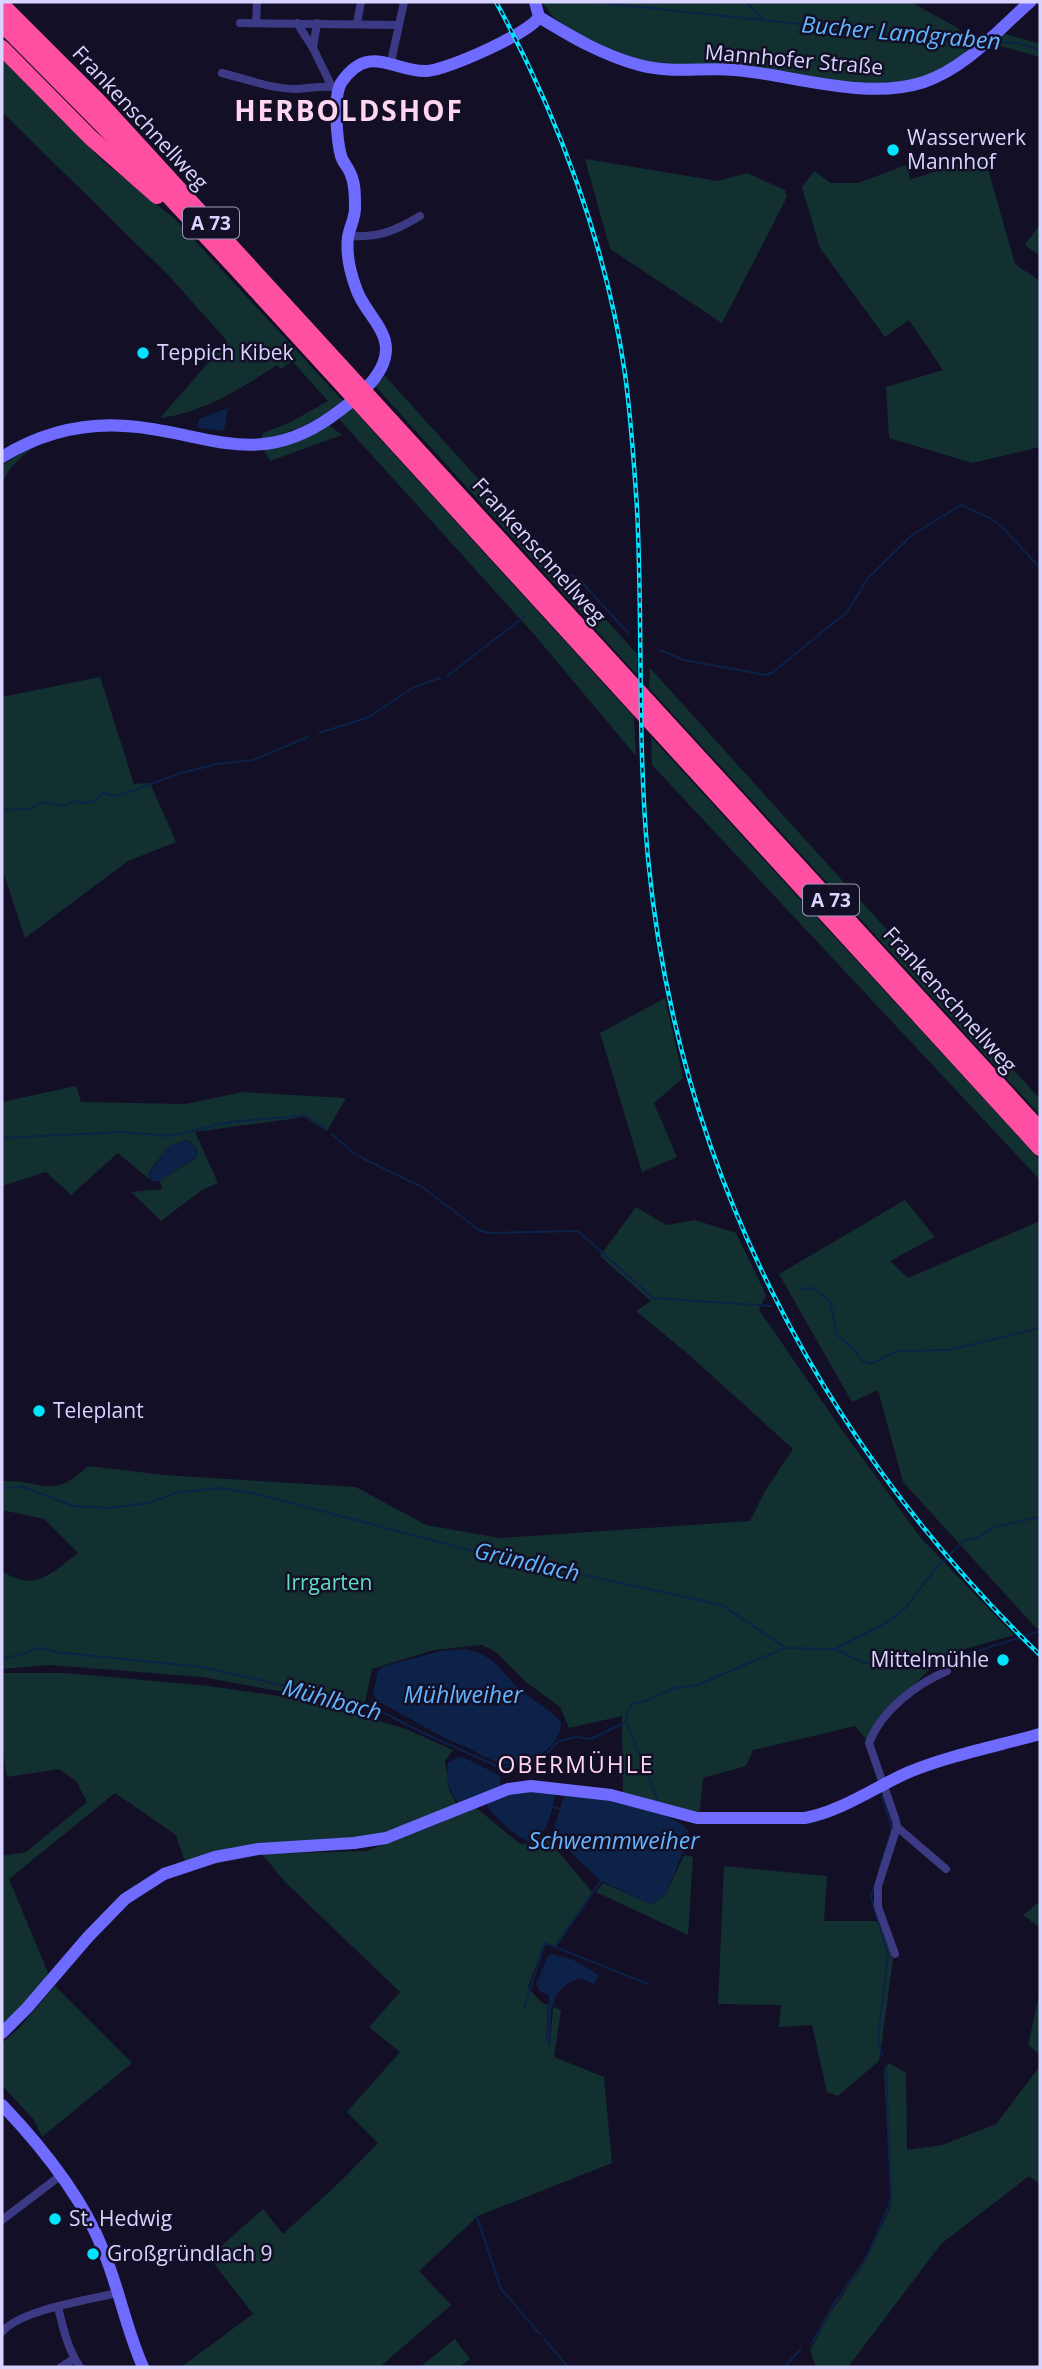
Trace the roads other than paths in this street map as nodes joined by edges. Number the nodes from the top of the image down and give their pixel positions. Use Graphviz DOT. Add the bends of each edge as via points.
graph roads {
  1 [pos="257,2"];
  2 [pos="361,2"];
  3 [pos="404,2"];
  4 [pos="535,2"];
  5 [pos="1030,2"];
  6 [pos="2,5"];
  7 [pos="539,17"];
  8 [pos="240,23"];
  9 [pos="256,23"];
  10 [pos="297,23"];
  11 [pos="317,23"];
  12 [pos="357,23"];
  13 [pos="2,24"];
  14 [pos="398,25"];
  15 [pos="2,48"];
  16 [pos="313,48"];
  17 [pos="391,62"];
  18 [pos="222,73"];
  19 [pos="335,86"];
  20 [pos="420,216"];
  21 [pos="195,225"];
  22 [pos="349,236"];
  23 [pos="343,377"];
  24 [pos="368,403"];
  25 [pos="2,457"];
  26 [pos="1040,1130"];
  27 [pos="1040,1148"];
  28 [pos="947,1671"];
  29 [pos="1040,1734"];
  30 [pos="885,1785"];
  31 [pos="897,1828"];
  32 [pos="946,1869"];
  33 [pos="895,1954"];
  34 [pos="2,2033"];
  35 [pos="2,2105"];
  36 [pos="60,2176"];
  37 [pos="2,2220"];
  38 [pos="117,2292"];
  39 [pos="58,2308"];
  40 [pos="2,2332"];
  41 [pos="74,2359"];
  42 [pos="61,2367"];
  43 [pos="80,2367"];
  44 [pos="143,2367"];
  1 -- 9 [label="street"];
  2 -- 12 [label="street"];
  3 -- 14 [label="street"];
  4 -- 7 [label="street"];
  5 -- 7 [label="street, Mannhofer Straße" via="948,71 922,82 885,88 731,69 642,66 602,53"];
  6 -- 23 [label="highway, Frankenschnellweg / A 73" via="100,103"];
  7 -- 17 [label="street" via="531,27 443,69 423,71"];
  8 -- 9 [label="street"];
  9 -- 10 [label="street"];
  10 -- 11 [label="street"];
  10 -- 16 [label="street"];
  11 -- 12 [label="street"];
  11 -- 16 [label="street"];
  12 -- 14 [label="street"];
  13 -- 21 [label="highway, Frankenschnellweg / A 73"];
  14 -- 17 [label="street"];
  15 -- 21 [label="highway" via="124,167"];
  16 -- 19 [label="street"];
  17 -- 19 [label="street" via="362,64"];
  18 -- 19 [label="street" via="271,87"];
  19 -- 22 [label="street" via="341,152 354,191"];
  20 -- 22 [label="street" via="370,237"];
  21 -- 23 [label="highway, Frankenschnellweg / A 73"];
  22 -- 25 [label="street" via="348,256 356,290 382,332 386,350 376,376 331,416 297,436 255,445 136,427 78,428 47,434"];
  23 -- 24 [label="highway, Frankenschnellweg / A 73"];
  24 -- 26 [label="highway, Frankenschnellweg / A 73"];
  24 -- 27 [label="highway, Frankenschnellweg / A 73"];
  28 -- 30 [label="street" via="915,1688 872,1735 870,1751"];
  29 -- 30 [label="street" via="939,1762"];
  30 -- 31 [label="street"];
  30 -- 34 [label="street" via="821,1815 715,1819 611,1795 531,1786 508,1789 386,1838 215,1857 164,1874 125,1899"];
  31 -- 32 [label="street"];
  31 -- 33 [label="street" via="878,1886 878,1907"];
  35 -- 36 [label="street"];
  36 -- 37 [label="street"];
  36 -- 38 [label="street" via="94,2229"];
  38 -- 39 [label="street"];
  38 -- 44 [label="street"];
  39 -- 40 [label="street" via="25,2316"];
  39 -- 41 [label="street"];
  41 -- 42 [label="street"];
  41 -- 43 [label="street"];
}
